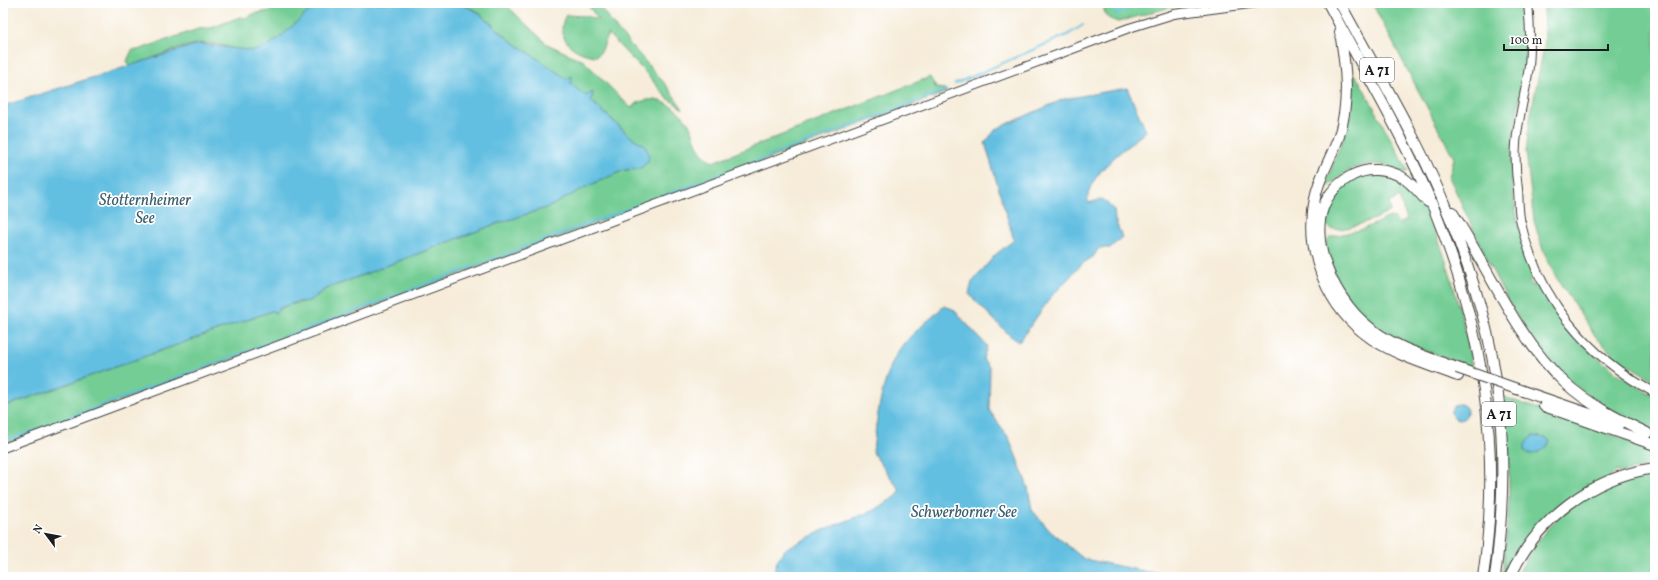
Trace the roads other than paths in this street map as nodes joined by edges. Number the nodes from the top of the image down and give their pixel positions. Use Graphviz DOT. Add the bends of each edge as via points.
graph roads {
  1 [pos="1257,3"];
  2 [pos="1328,3"];
  3 [pos="1340,3"];
  4 [pos="1528,3"];
  5 [pos="1338,22"];
  6 [pos="1438,190"];
  7 [pos="1434,208"];
  8 [pos="1458,372"];
  9 [pos="1518,393"];
  10 [pos="1655,393"];
  11 [pos="1651,435"];
  12 [pos="1655,445"];
  13 [pos="3,448"];
  14 [pos="1655,468"];
  15 [pos="1483,577"];
  16 [pos="1495,577"];
  17 [pos="1510,577"];
  1 -- 13 [label="street" via="1174,14 1129,28"];
  2 -- 5 [label="highway, A 71"];
  3 -- 6 [label="highway, A 71"];
  4 -- 10 [label="street" via="1529,67 1516,145 1520,221 1531,259 1546,290 1581,337 1603,359"];
  5 -- 7 [label="highway, A 71" via="1390,118"];
  5 -- 8 [label="highway" via="1346,69 1347,101 1338,138 1315,197 1311,219 1318,265 1332,298 1358,328 1404,356"];
  6 -- 11 [label="highway" via="1471,240 1515,320 1540,355 1566,383 1588,400"];
  6 -- 16 [label="highway, A 71" via="1453,224 1476,292 1490,347 1502,451 1502,503"];
  7 -- 8 [label="highway" via="1412,185 1394,173 1371,170 1358,173 1344,180 1331,192 1324,205 1320,218 1321,248 1331,280 1350,309 1363,322 1393,343"];
  7 -- 15 [label="highway, A 71" via="1465,293 1478,349 1488,414 1490,501"];
  8 -- 9 [label="highway, bridge"];
  9 -- 11 [label="highway"];
  9 -- 12 [label="highway"];
  14 -- 17 [label="highway" via="1607,482 1565,507 1533,538"];
}
